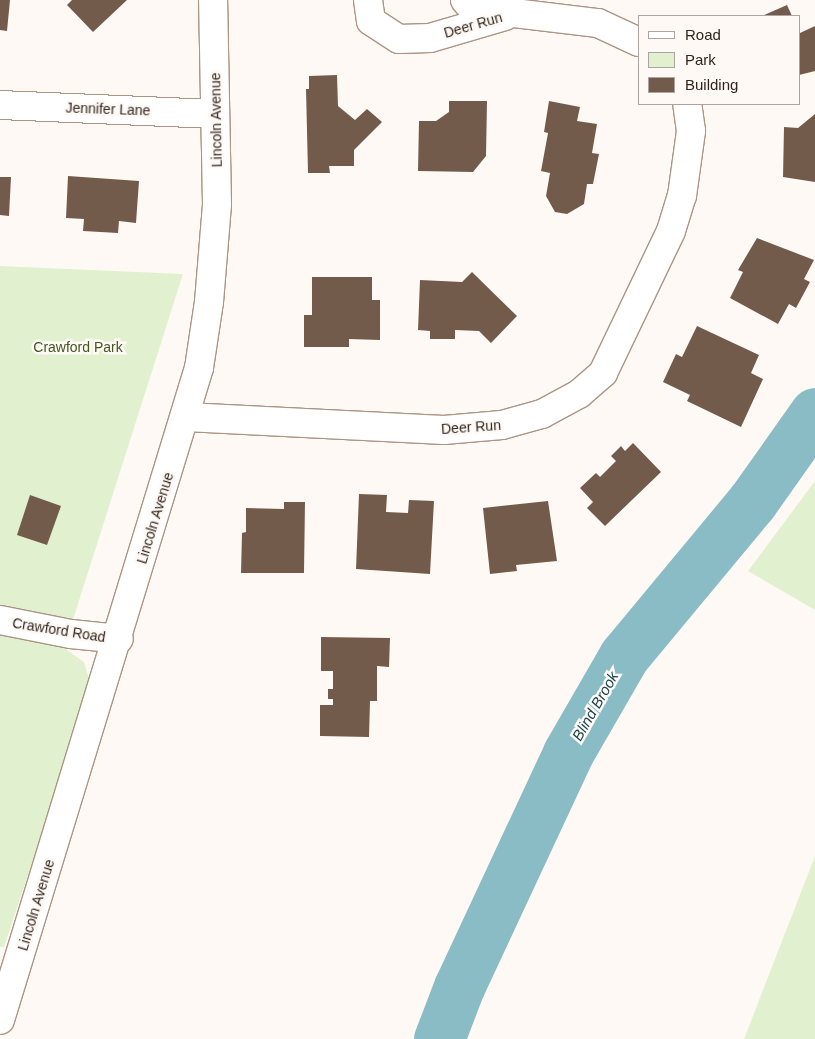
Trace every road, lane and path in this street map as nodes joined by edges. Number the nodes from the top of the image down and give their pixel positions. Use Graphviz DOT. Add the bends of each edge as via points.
graph roads {
  1 [pos="213,0"];
  2 [pos="368,0"];
  3 [pos="465,0"];
  4 [pos="511,14"];
  5 [pos="638,42"];
  6 [pos="0,105"];
  7 [pos="687,105"];
  8 [pos="216,114"];
  9 [pos="186,417"];
  10 [pos="0,620"];
  11 [pos="118,639"];
  12 [pos="0,1020"];
  1 -- 8 [label="street, Lincoln Avenue"];
  2 -- 4 [label="street, Deer Run" via="371,21 399,39 430,38"];
  3 -- 4 [label="street, Deer Run" via="472,8"];
  4 -- 5 [label="street, Deer Run" via="598,22"];
  6 -- 8 [label="street, Jennifer Lane"];
  7 -- 9 [label="street, Deer Run" via="691,131 682,196 672,231 603,373 579,394 542,414 502,425 444,430"];
  8 -- 9 [label="street, Lincoln Avenue" via="218,204 212,273 199,368"];
  9 -- 11 [label="street, Lincoln Avenue"];
  10 -- 11 [label="street, Crawford Road" via="71,634"];
  11 -- 12 [label="street, Lincoln Avenue"];
}
